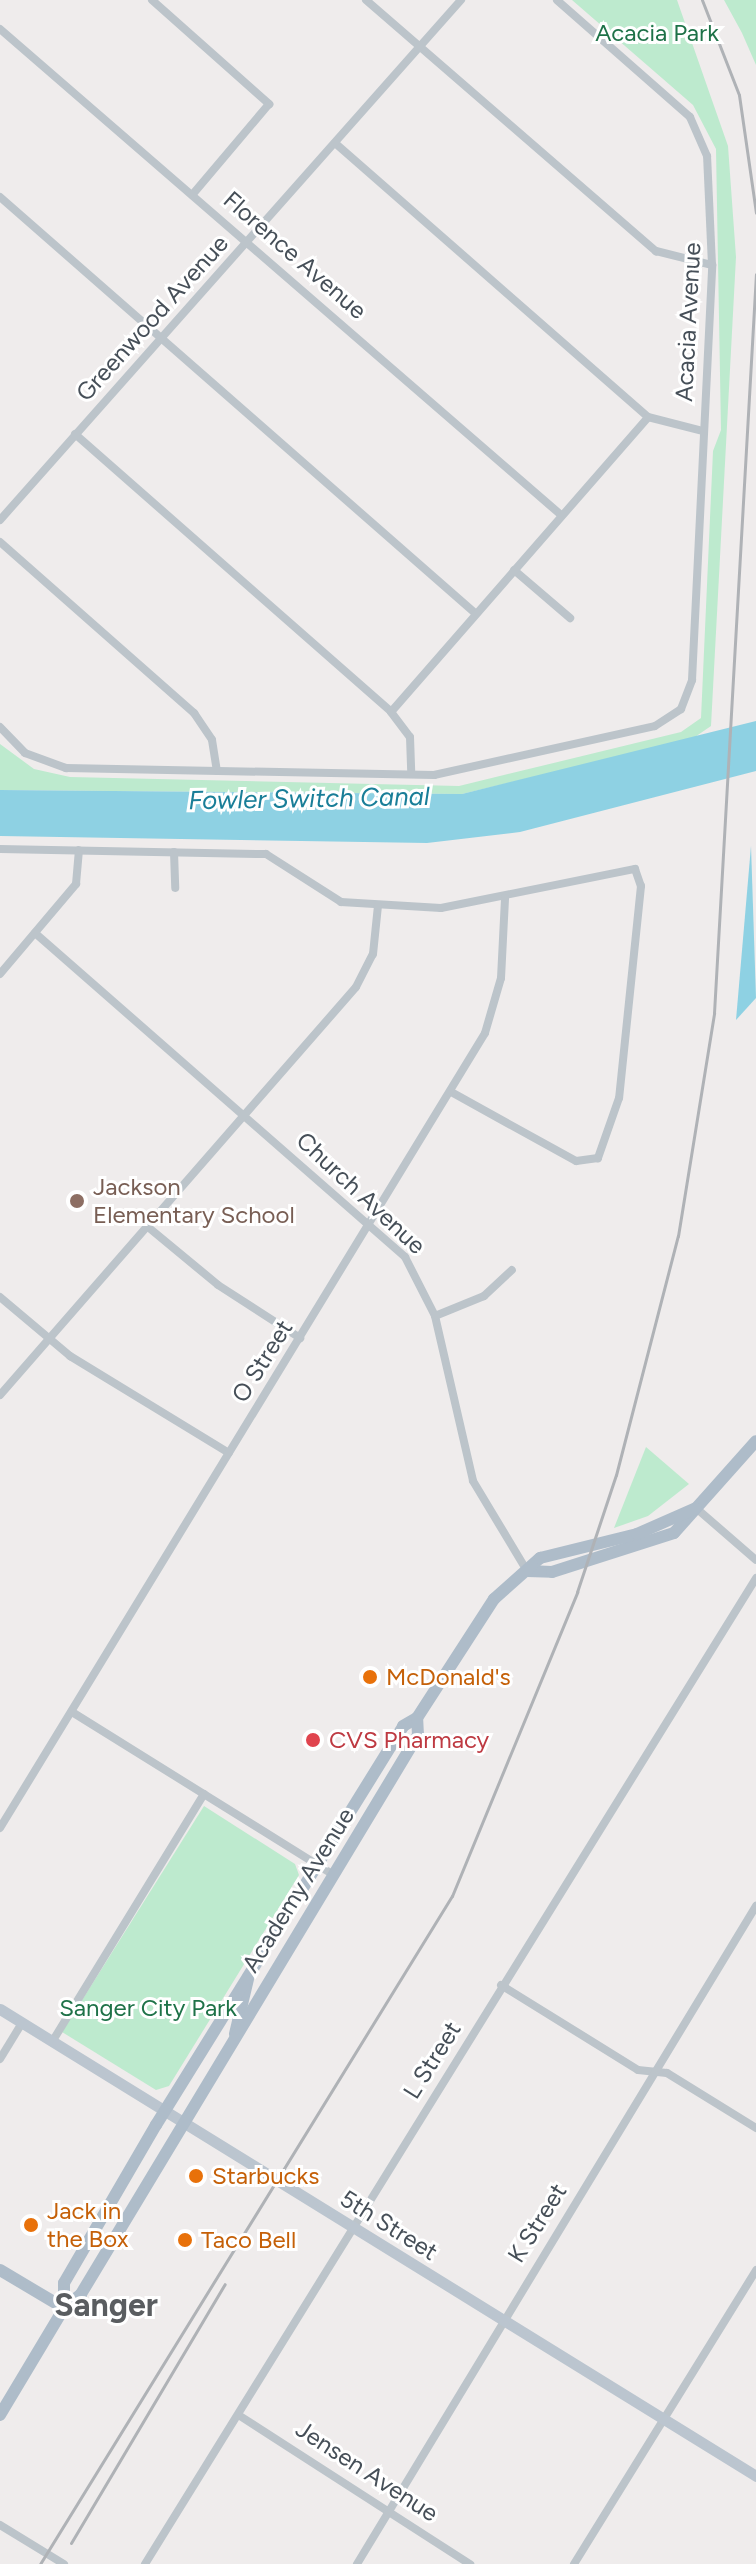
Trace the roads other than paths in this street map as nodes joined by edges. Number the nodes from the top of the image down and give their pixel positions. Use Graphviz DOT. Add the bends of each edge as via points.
graph roads {
  1 [pos="152,0"];
  2 [pos="367,0"];
  3 [pos="461,0"];
  4 [pos="557,0"];
  5 [pos="0,29"];
  6 [pos="421,46"];
  7 [pos="335,143"];
  8 [pos="192,195"];
  9 [pos="0,197"];
  10 [pos="249,240"];
  11 [pos="712,265"];
  12 [pos="161,337"];
  13 [pos="648,417"];
  14 [pos="703,431"];
  15 [pos="75,434"];
  16 [pos="561,515"];
  17 [pos="0,520"];
  18 [pos="0,542"];
  19 [pos="514,570"];
  20 [pos="475,613"];
  21 [pos="570,618"];
  22 [pos="391,712"];
  23 [pos="0,727"];
  24 [pos="217,771"];
  25 [pos="411,773"];
  26 [pos="0,849"];
  27 [pos="79,850"];
  28 [pos="174,852"];
  29 [pos="175,888"];
  30 [pos="505,898"];
  31 [pos="378,906"];
  32 [pos="35,933"];
  33 [pos="0,974"];
  34 [pos="453,1093"];
  35 [pos="246,1114"];
  36 [pos="368,1222"];
  37 [pos="148,1227"];
  38 [pos="512,1270"];
  39 [pos="0,1297"];
  40 [pos="435,1316"];
  41 [pos="300,1338"];
  42 [pos="50,1340"];
  43 [pos="0,1395"];
  44 [pos="756,1441"];
  45 [pos="229,1453"];
  46 [pos="696,1508"];
  47 [pos="756,1560"];
  48 [pos="527,1571"];
  49 [pos="756,1578"];
  50 [pos="72,1712"];
  51 [pos="417,1718"];
  52 [pos="204,1794"];
  53 [pos="1,1826"];
  54 [pos="318,1865"];
  55 [pos="334,1875"];
  56 [pos="756,1906"];
  57 [pos="249,1976"];
  58 [pos="501,1985"];
  59 [pos="0,2009"];
  60 [pos="22,2023"];
  61 [pos="235,2034"];
  62 [pos="52,2042"];
  63 [pos="0,2059"];
  64 [pos="653,2073"];
  65 [pos="165,2112"];
  66 [pos="180,2122"];
  67 [pos="756,2128"];
  68 [pos="351,2227"];
  69 [pos="0,2270"];
  70 [pos="756,2270"];
  71 [pos="64,2308"];
  72 [pos="503,2322"];
  73 [pos="0,2415"];
  74 [pos="240,2416"];
  75 [pos="663,2420"];
  76 [pos="756,2476"];
  77 [pos="390,2510"];
  78 [pos="0,2525"];
  79 [pos="64,2564"];
  80 [pos="145,2564"];
  81 [pos="357,2564"];
  82 [pos="470,2564"];
  83 [pos="574,2564"];
  1 -- 8 [label="street" via="269,104"];
  2 -- 6 [label="street"];
  3 -- 6 [label="street, Greenwood Avenue"];
  4 -- 11 [label="street, Acacia Avenue" via="698,130 712,202"];
  5 -- 8 [label="street, Florence Avenue"];
  6 -- 7 [label="street, Greenwood Avenue"];
  6 -- 11 [label="street" via="656,251"];
  7 -- 10 [label="street, Greenwood Avenue"];
  7 -- 13 [label="street"];
  8 -- 10 [label="street, Florence Avenue"];
  9 -- 12 [label="street"];
  10 -- 12 [label="street, Greenwood Avenue"];
  10 -- 16 [label="street, Florence Avenue"];
  11 -- 14 [label="street, Acacia Avenue"];
  12 -- 15 [label="street, Greenwood Avenue"];
  12 -- 20 [label="street"];
  13 -- 14 [label="street"];
  13 -- 16 [label="street"];
  14 -- 25 [label="street, Acacia Avenue" via="692,680 681,709 655,726 481,771"];
  15 -- 17 [label="street, Greenwood Avenue"];
  15 -- 22 [label="street"];
  16 -- 19 [label="street"];
  18 -- 24 [label="street" via="194,713 212,740"];
  19 -- 20 [label="street"];
  19 -- 21 [label="street"];
  20 -- 22 [label="street"];
  22 -- 25 [label="street" via="410,737"];
  23 -- 24 [label="street" via="51,766"];
  24 -- 25 [label="street"];
  26 -- 27 [label="street"];
  27 -- 28 [label="street"];
  27 -- 32 [label="street" via="78,879"];
  28 -- 29 [label="street"];
  28 -- 31 [label="street" via="266,854 331,898"];
  30 -- 31 [label="street" via="456,908"];
  30 -- 34 [label="street, O Street" via="498,997"];
  30 -- 34 [label="street" via="635,869 641,886 619,1098 598,1158 576,1161"];
  31 -- 35 [label="street" via="367,971"];
  32 -- 33 [label="street"];
  32 -- 35 [label="street, Church Avenue"];
  34 -- 36 [label="street, O Street"];
  35 -- 36 [label="street, Church Avenue"];
  35 -- 37 [label="street"];
  36 -- 40 [label="street, Church Avenue" via="417,1274"];
  36 -- 41 [label="street, O Street"];
  37 -- 41 [label="street" via="218,1285"];
  37 -- 42 [label="street"];
  38 -- 40 [label="street" via="484,1296"];
  39 -- 42 [label="street"];
  40 -- 48 [label="street, Church Avenue" via="473,1481"];
  41 -- 45 [label="street, O Street"];
  42 -- 43 [label="street"];
  42 -- 45 [label="street"];
  44 -- 46 [label="main road"];
  45 -- 50 [label="street, O Street"];
  46 -- 47 [label="street"];
  46 -- 48 [label="main road" via="685,1526 644,1548 552,1572"];
  48 -- 51 [label="main road, Academy Avenue" via="494,1599"];
  49 -- 58 [label="street, L Street"];
  50 -- 52 [label="street"];
  50 -- 53 [label="street, O Street"];
  51 -- 54 [label="main road, Academy Avenue" via="403,1726"];
  51 -- 55 [label="main road, Academy Avenue" via="418,1735"];
  52 -- 54 [label="street"];
  52 -- 62 [label="street"];
  54 -- 55 [label="street"];
  54 -- 57 [label="main road, Academy Avenue"];
  55 -- 61 [label="main road, Academy Avenue"];
  56 -- 64 [label="street, K Street"];
  57 -- 61 [label="main road"];
  57 -- 65 [label="main road, Academy Avenue"];
  58 -- 64 [label="street"];
  58 -- 68 [label="street, L Street"];
  59 -- 60 [label="street, 5th Street"];
  60 -- 62 [label="street, 5th Street"];
  60 -- 63 [label="street"];
  61 -- 66 [label="main road, Academy Avenue"];
  62 -- 65 [label="street, 5th Street"];
  64 -- 67 [label="street" via="667,2073"];
  64 -- 72 [label="street, K Street"];
  65 -- 66 [label="street, 5th Street"];
  65 -- 71 [label="main road, Academy Avenue" via="64,2283"];
  66 -- 68 [label="street, 5th Street"];
  66 -- 71 [label="main road, Academy Avenue" via="81,2294"];
  68 -- 72 [label="street, 5th Street"];
  68 -- 74 [label="street, L Street"];
  69 -- 71 [label="main road"];
  70 -- 75 [label="street"];
  71 -- 73 [label="main road"];
  72 -- 75 [label="street, 5th Street"];
  72 -- 77 [label="street, K Street"];
  74 -- 77 [label="street, Jensen Avenue"];
  74 -- 80 [label="street, L Street"];
  75 -- 76 [label="street, 5th Street"];
  75 -- 83 [label="street"];
  77 -- 81 [label="street, K Street"];
  77 -- 82 [label="street, Jensen Avenue"];
  78 -- 79 [label="street"];
}
